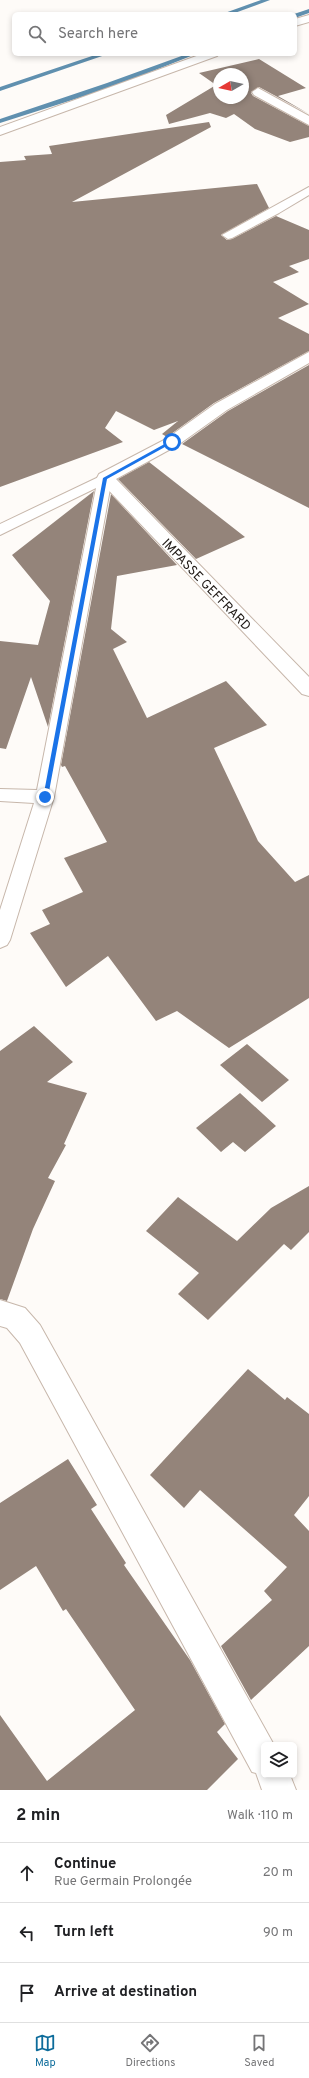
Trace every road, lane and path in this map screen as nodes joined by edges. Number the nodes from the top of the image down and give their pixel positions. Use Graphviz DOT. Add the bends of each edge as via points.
graph roads {
  1 [pos="309,18"];
  2 [pos="297,22"];
  3 [pos="207,56"];
  4 [pos="258,92"];
  5 [pos="309,121"];
  6 [pos="0,131"];
  7 [pos="309,190"];
  8 [pos="228,235"];
  9 [pos="309,357"];
  10 [pos="105,478"];
  11 [pos="0,530"];
  12 [pos="309,689"];
  13 [pos="0,794"];
  14 [pos="45,797"];
  15 [pos="0,940"];
  16 [pos="0,1313"];
  17 [pos="261,1755"];
  18 [pos="274,1778"];
  19 [pos="280,1790"];
  1 -- 2 [label="street"];
  3 -- 6 [label="street"];
  4 -- 5 [label="street"];
  7 -- 8 [label="lane"];
  9 -- 10 [label="street" via="221,407 172,442"];
  10 -- 11 [label="lane"];
  10 -- 12 [label="street, IMPASSE GEFFRARD"];
  10 -- 14 [label="lane"];
  13 -- 14 [label="lane"];
  14 -- 15 [label="lane"];
  16 -- 17 [label="street" via="15,1317 30,1334"];
  18 -- 19 [label="street"];
}
